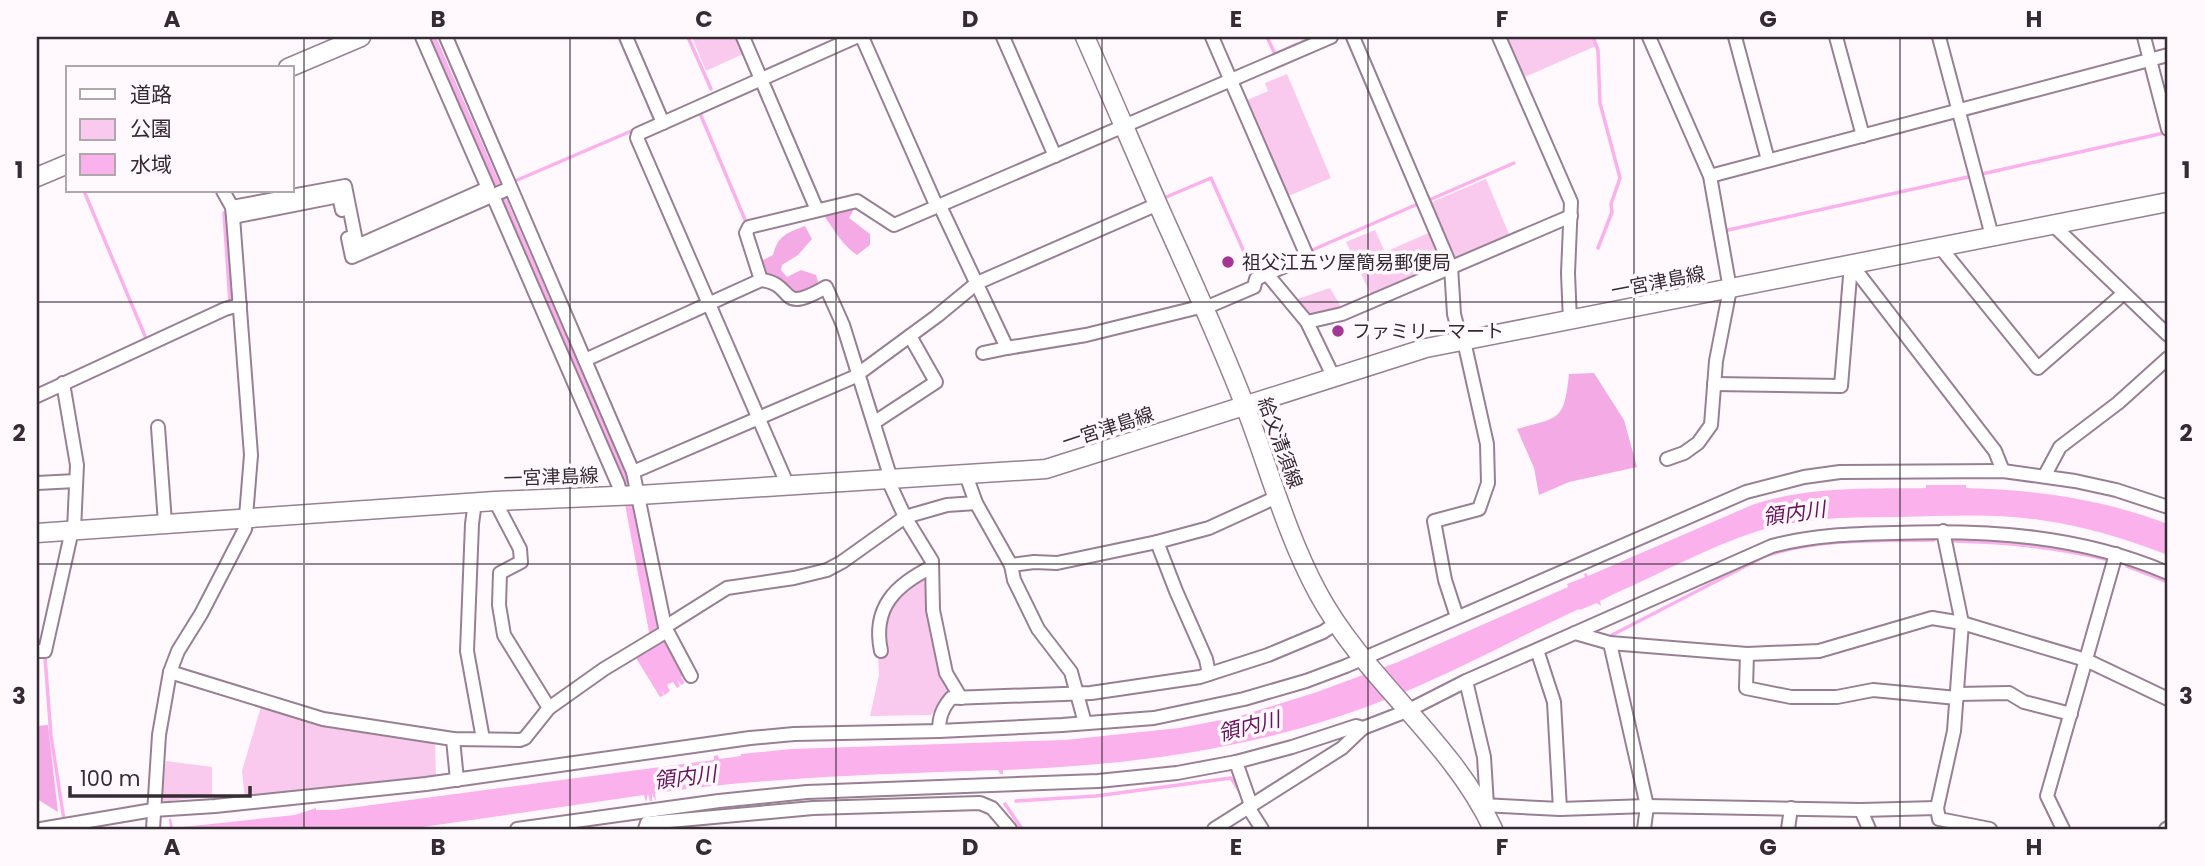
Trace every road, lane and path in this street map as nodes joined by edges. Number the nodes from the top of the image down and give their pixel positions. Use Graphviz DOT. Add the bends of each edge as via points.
graph roads {
  1 [pos="361,37"];
  2 [pos="422,37"];
  3 [pos="446,37"];
  4 [pos="626,37"];
  5 [pos="743,37"];
  6 [pos="856,37"];
  7 [pos="862,37"];
  8 [pos="1003,37"];
  9 [pos="1085,37"];
  10 [pos="1213,37"];
  11 [pos="1331,37"];
  12 [pos="1353,37"];
  13 [pos="1499,37"];
  14 [pos="1649,37"];
  15 [pos="1735,37"];
  16 [pos="1836,37"];
  17 [pos="1938,37"];
  18 [pos="2144,37"];
  19 [pos="2168,55"];
  20 [pos="2150,60"];
  21 [pos="293,66"];
  22 [pos="761,79"];
  23 [pos="1231,80"];
  24 [pos="1958,111"];
  25 [pos="663,123"];
  26 [pos="1124,126"];
  27 [pos="2168,129"];
  28 [pos="1863,136"];
  29 [pos="1055,156"];
  30 [pos="1768,160"];
  31 [pos="66,165"];
  32 [pos="1710,176"];
  33 [pos="37,177"];
  34 [pos="223,192"];
  35 [pos="494,194"];
  36 [pos="2168,202"];
  37 [pos="1158,204"];
  38 [pos="938,206"];
  39 [pos="817,210"];
  40 [pos="232,212"];
  41 [pos="1571,216"];
  42 [pos="2053,225"];
  43 [pos="1992,236"];
  44 [pos="1940,247"];
  45 [pos="1851,264"];
  46 [pos="1451,267"];
  47 [pos="1267,274"];
  48 [pos="761,280"];
  49 [pos="978,283"];
  50 [pos="1730,289"];
  51 [pos="2123,294"];
  52 [pos="709,304"];
  53 [pos="240,305"];
  54 [pos="1204,307"];
  55 [pos="1570,321"];
  56 [pos="1307,322"];
  57 [pos="2168,334"];
  58 [pos="910,336"];
  59 [pos="1463,341"];
  60 [pos="1007,348"];
  61 [pos="984,353"];
  62 [pos="2168,358"];
  63 [pos="585,360"];
  64 [pos="857,374"];
  65 [pos="1334,378"];
  66 [pos="63,383"];
  67 [pos="1714,384"];
  68 [pos="37,396"];
  69 [pos="1245,405"];
  70 [pos="759,419"];
  71 [pos="875,422"];
  72 [pos="158,427"];
  73 [pos="1667,459"];
  74 [pos="2003,471"];
  75 [pos="633,472"];
  76 [pos="967,475"];
  77 [pos="2045,475"];
  78 [pos="889,479"];
  79 [pos="76,481"];
  80 [pos="37,483"];
  81 [pos="788,486"];
  82 [pos="629,495"];
  83 [pos="1278,497"];
  84 [pos="495,501"];
  85 [pos="475,502"];
  86 [pos="976,503"];
  87 [pos="2168,507"];
  88 [pos="246,517"];
  89 [pos="905,517"];
  90 [pos="165,523"];
  91 [pos="73,530"];
  92 [pos="1943,531"];
  93 [pos="37,533"];
  94 [pos="1157,542"];
  95 [pos="2116,554"];
  96 [pos="1011,565"];
  97 [pos="932,568"];
  98 [pos="2168,573"];
  99 [pos="1457,617"];
  100 [pos="1962,623"];
  101 [pos="1335,624"];
  102 [pos="665,630"];
  103 [pos="1576,633"];
  104 [pos="1610,643"];
  105 [pos="1537,650"];
  106 [pos="37,652"];
  107 [pos="881,652"];
  108 [pos="1747,654"];
  109 [pos="1364,660"];
  110 [pos="2086,660"];
  111 [pos="170,672"];
  112 [pos="1209,674"];
  113 [pos="691,676"];
  114 [pos="1466,681"];
  115 [pos="1078,693"];
  116 [pos="1957,696"];
  117 [pos="961,698"];
  118 [pos="2168,699"];
  119 [pos="549,708"];
  120 [pos="1404,708"];
  121 [pos="2071,714"];
  122 [pos="1085,723"];
  123 [pos="1363,727"];
  124 [pos="940,731"];
  125 [pos="453,739"];
  126 [pos="484,739"];
  127 [pos="1236,762"];
  128 [pos="457,780"];
  129 [pos="1485,805"];
  130 [pos="1250,806"];
  131 [pos="1647,806"];
  132 [pos="1791,807"];
  133 [pos="1937,808"];
  134 [pos="1560,810"];
  135 [pos="1861,810"];
  136 [pos="153,818"];
  137 [pos="665,825"];
  138 [pos="41,829"];
  139 [pos="523,829"];
  140 [pos="645,829"];
  141 [pos="1010,829"];
  142 [pos="1214,829"];
  143 [pos="1262,829"];
  144 [pos="1493,829"];
  145 [pos="1644,829"];
  146 [pos="1788,829"];
  147 [pos="1869,829"];
  148 [pos="1990,829"];
  149 [pos="2063,829"];
  1 -- 21 [label="main road"];
  2 -- 35 [label="street"];
  3 -- 35 [label="street"];
  4 -- 25 [label="street"];
  5 -- 22 [label="street"];
  6 -- 22 [label="street"];
  7 -- 38 [label="street"];
  8 -- 29 [label="street"];
  9 -- 26 [label="main road, 給父清須線"];
  10 -- 23 [label="street"];
  11 -- 23 [label="street"];
  12 -- 46 [label="street"];
  13 -- 41 [label="street" via="1571,202"];
  14 -- 32 [label="street"];
  15 -- 30 [label="street"];
  16 -- 28 [label="street"];
  17 -- 24 [label="street"];
  18 -- 20 [label="street"];
  19 -- 20 [label="street"];
  20 -- 24 [label="street"];
  20 -- 27 [label="street"];
  22 -- 25 [label="street"];
  22 -- 39 [label="street"];
  23 -- 26 [label="street"];
  23 -- 47 [label="street" via="1307,256"];
  24 -- 28 [label="street"];
  24 -- 43 [label="street"];
  25 -- 52 [label="street" via="637,138"];
  26 -- 29 [label="street"];
  26 -- 37 [label="main road, 給父清須線"];
  28 -- 30 [label="street"];
  29 -- 38 [label="street"];
  30 -- 32 [label="street"];
  31 -- 33 [label="main road"];
  32 -- 50 [label="street"];
  34 -- 40 [label="street"];
  35 -- 40 [label="street" via="383,239 352,257 339,197"];
  35 -- 63 [label="street"];
  35 -- 82 [label="street" via="618,484"];
  36 -- 42 [label="main road, 一宮津島線"];
  37 -- 49 [label="street"];
  37 -- 54 [label="main road, 給父清須線"];
  38 -- 39 [label="street" via="894,225 857,201"];
  38 -- 49 [label="street"];
  39 -- 48 [label="street" via="749,227 746,233"];
  40 -- 53 [label="street"];
  41 -- 46 [label="street"];
  41 -- 55 [label="street"];
  42 -- 43 [label="main road, 一宮津島線"];
  42 -- 51 [label="street"];
  43 -- 44 [label="main road, 一宮津島線"];
  44 -- 45 [label="main road, 一宮津島線"];
  44 -- 51 [label="street" via="2038,368"];
  45 -- 50 [label="main road, 一宮津島線"];
  45 -- 67 [label="street" via="1841,386"];
  45 -- 74 [label="street" via="1995,451"];
  46 -- 56 [label="street" via="1342,314"];
  46 -- 59 [label="street" via="1454,314"];
  47 -- 54 [label="street" via="1256,279 1254,287"];
  47 -- 56 [label="street"];
  48 -- 52 [label="street"];
  48 -- 64 [label="street" via="773,282 797,300 826,287"];
  49 -- 58 [label="street"];
  49 -- 60 [label="street"];
  50 -- 55 [label="main road, 一宮津島線"];
  50 -- 67 [label="street"];
  51 -- 57 [label="street"];
  52 -- 63 [label="street"];
  52 -- 70 [label="street"];
  53 -- 66 [label="street"];
  53 -- 88 [label="street" via="251,455"];
  54 -- 60 [label="street"];
  54 -- 69 [label="main road, 給父清須線"];
  55 -- 59 [label="main road, 一宮津島線"];
  56 -- 65 [label="street"];
  58 -- 64 [label="street"];
  58 -- 71 [label="street" via="936,382"];
  59 -- 65 [label="main road, 一宮津島線"];
  59 -- 99 [label="street" via="1487,444 1489,474 1479,509 1434,521"];
  60 -- 61 [label="street"];
  62 -- 77 [label="street" via="2118,404 2060,447"];
  63 -- 75 [label="street"];
  64 -- 70 [label="street"];
  64 -- 71 [label="street"];
  65 -- 69 [label="main road, 一宮津島線"];
  66 -- 68 [label="street"];
  66 -- 79 [label="street"];
  67 -- 73 [label="street" via="1706,435 1684,453"];
  69 -- 76 [label="main road, 一宮津島線" via="1046,470"];
  69 -- 83 [label="main road, 給父清須線"];
  70 -- 75 [label="street"];
  70 -- 81 [label="street"];
  71 -- 78 [label="street"];
  72 -- 90 [label="street"];
  74 -- 77 [label="street"];
  74 -- 99 [label="street" via="1840,472 1767,485"];
  75 -- 82 [label="street"];
  76 -- 78 [label="main road, 一宮津島線"];
  76 -- 86 [label="street"];
  77 -- 87 [label="street"];
  78 -- 81 [label="main road, 一宮津島線"];
  78 -- 89 [label="street"];
  79 -- 80 [label="street"];
  79 -- 91 [label="street"];
  81 -- 82 [label="main road, 一宮津島線"];
  82 -- 84 [label="main road, 一宮津島線"];
  82 -- 102 [label="street"];
  83 -- 94 [label="street" via="1209,528"];
  83 -- 101 [label="main road, 給父清須線" via="1300,556"];
  84 -- 85 [label="main road, 一宮津島線"];
  84 -- 119 [label="street" via="520,550 520,562 500,573 504,635"];
  85 -- 88 [label="main road, 一宮津島線"];
  85 -- 126 [label="street" via="467,651"];
  86 -- 89 [label="street" via="947,505"];
  86 -- 96 [label="street"];
  88 -- 90 [label="main road, 一宮津島線"];
  88 -- 111 [label="street" via="245,529"];
  89 -- 97 [label="street"];
  89 -- 102 [label="street" via="827,570 727,588"];
  90 -- 91 [label="main road, 一宮津島線"];
  91 -- 93 [label="main road, 一宮津島線"];
  91 -- 106 [label="street" via="45,651"];
  92 -- 95 [label="street" via="2039,537"];
  92 -- 100 [label="street"];
  92 -- 103 [label="street" via="1832,534 1772,546"];
  94 -- 96 [label="street" via="1057,563"];
  94 -- 112 [label="street"];
  95 -- 98 [label="street"];
  95 -- 110 [label="street"];
  96 -- 115 [label="street" via="1030,615 1072,671"];
  97 -- 107 [label="street" via="911,578 884,604 878,637"];
  97 -- 117 [label="street" via="933,610 946,673"];
  99 -- 109 [label="street"];
  100 -- 108 [label="street" via="1932,618 1819,651"];
  100 -- 110 [label="street"];
  100 -- 116 [label="street"];
  101 -- 109 [label="main road, 給父清須線"];
  101 -- 112 [label="street" via="1268,655"];
  102 -- 113 [label="street"];
  102 -- 119 [label="street"];
  103 -- 104 [label="street"];
  103 -- 105 [label="street"];
  104 -- 108 [label="street"];
  104 -- 131 [label="street"];
  105 -- 114 [label="street"];
  105 -- 134 [label="street" via="1554,702"];
  108 -- 116 [label="street" via="1746,688 1791,698 1837,697 1872,690"];
  109 -- 120 [label="main road, 給父清須線"];
  109 -- 122 [label="street" via="1192,712"];
  110 -- 118 [label="street"];
  110 -- 121 [label="street"];
  111 -- 125 [label="street" via="323,719"];
  111 -- 136 [label="street" via="159,735"];
  112 -- 115 [label="street"];
  114 -- 120 [label="street"];
  114 -- 129 [label="street" via="1484,757"];
  115 -- 117 [label="street"];
  115 -- 122 [label="street"];
  116 -- 121 [label="street" via="2009,693 2024,702"];
  116 -- 133 [label="street"];
  117 -- 124 [label="street" via="951,698 943,708"];
  119 -- 126 [label="street" via="525,738"];
  120 -- 123 [label="street"];
  120 -- 129 [label="main road, 給父清須線"];
  121 -- 149 [label="street" via="2047,796"];
  122 -- 124 [label="street"];
  123 -- 127 [label="street"];
  123 -- 130 [label="street" via="1342,748"];
  124 -- 128 [label="street" via="750,738"];
  125 -- 126 [label="street"];
  125 -- 128 [label="street"];
  127 -- 130 [label="street"];
  127 -- 139 [label="street" via="1098,781 807,792"];
  128 -- 136 [label="street" via="215,806"];
  129 -- 134 [label="street"];
  129 -- 144 [label="main road, 給父清須線"];
  130 -- 142 [label="street"];
  130 -- 143 [label="street"];
  131 -- 132 [label="street"];
  131 -- 134 [label="street"];
  131 -- 145 [label="street"];
  132 -- 135 [label="street"];
  132 -- 146 [label="street"];
  133 -- 135 [label="street"];
  133 -- 148 [label="street" via="1939,819"];
  135 -- 147 [label="street"];
  136 -- 138 [label="street"];
  137 -- 140 [label="street" via="647,823"];
  137 -- 141 [label="street" via="813,808 980,803 992,808"];
}
